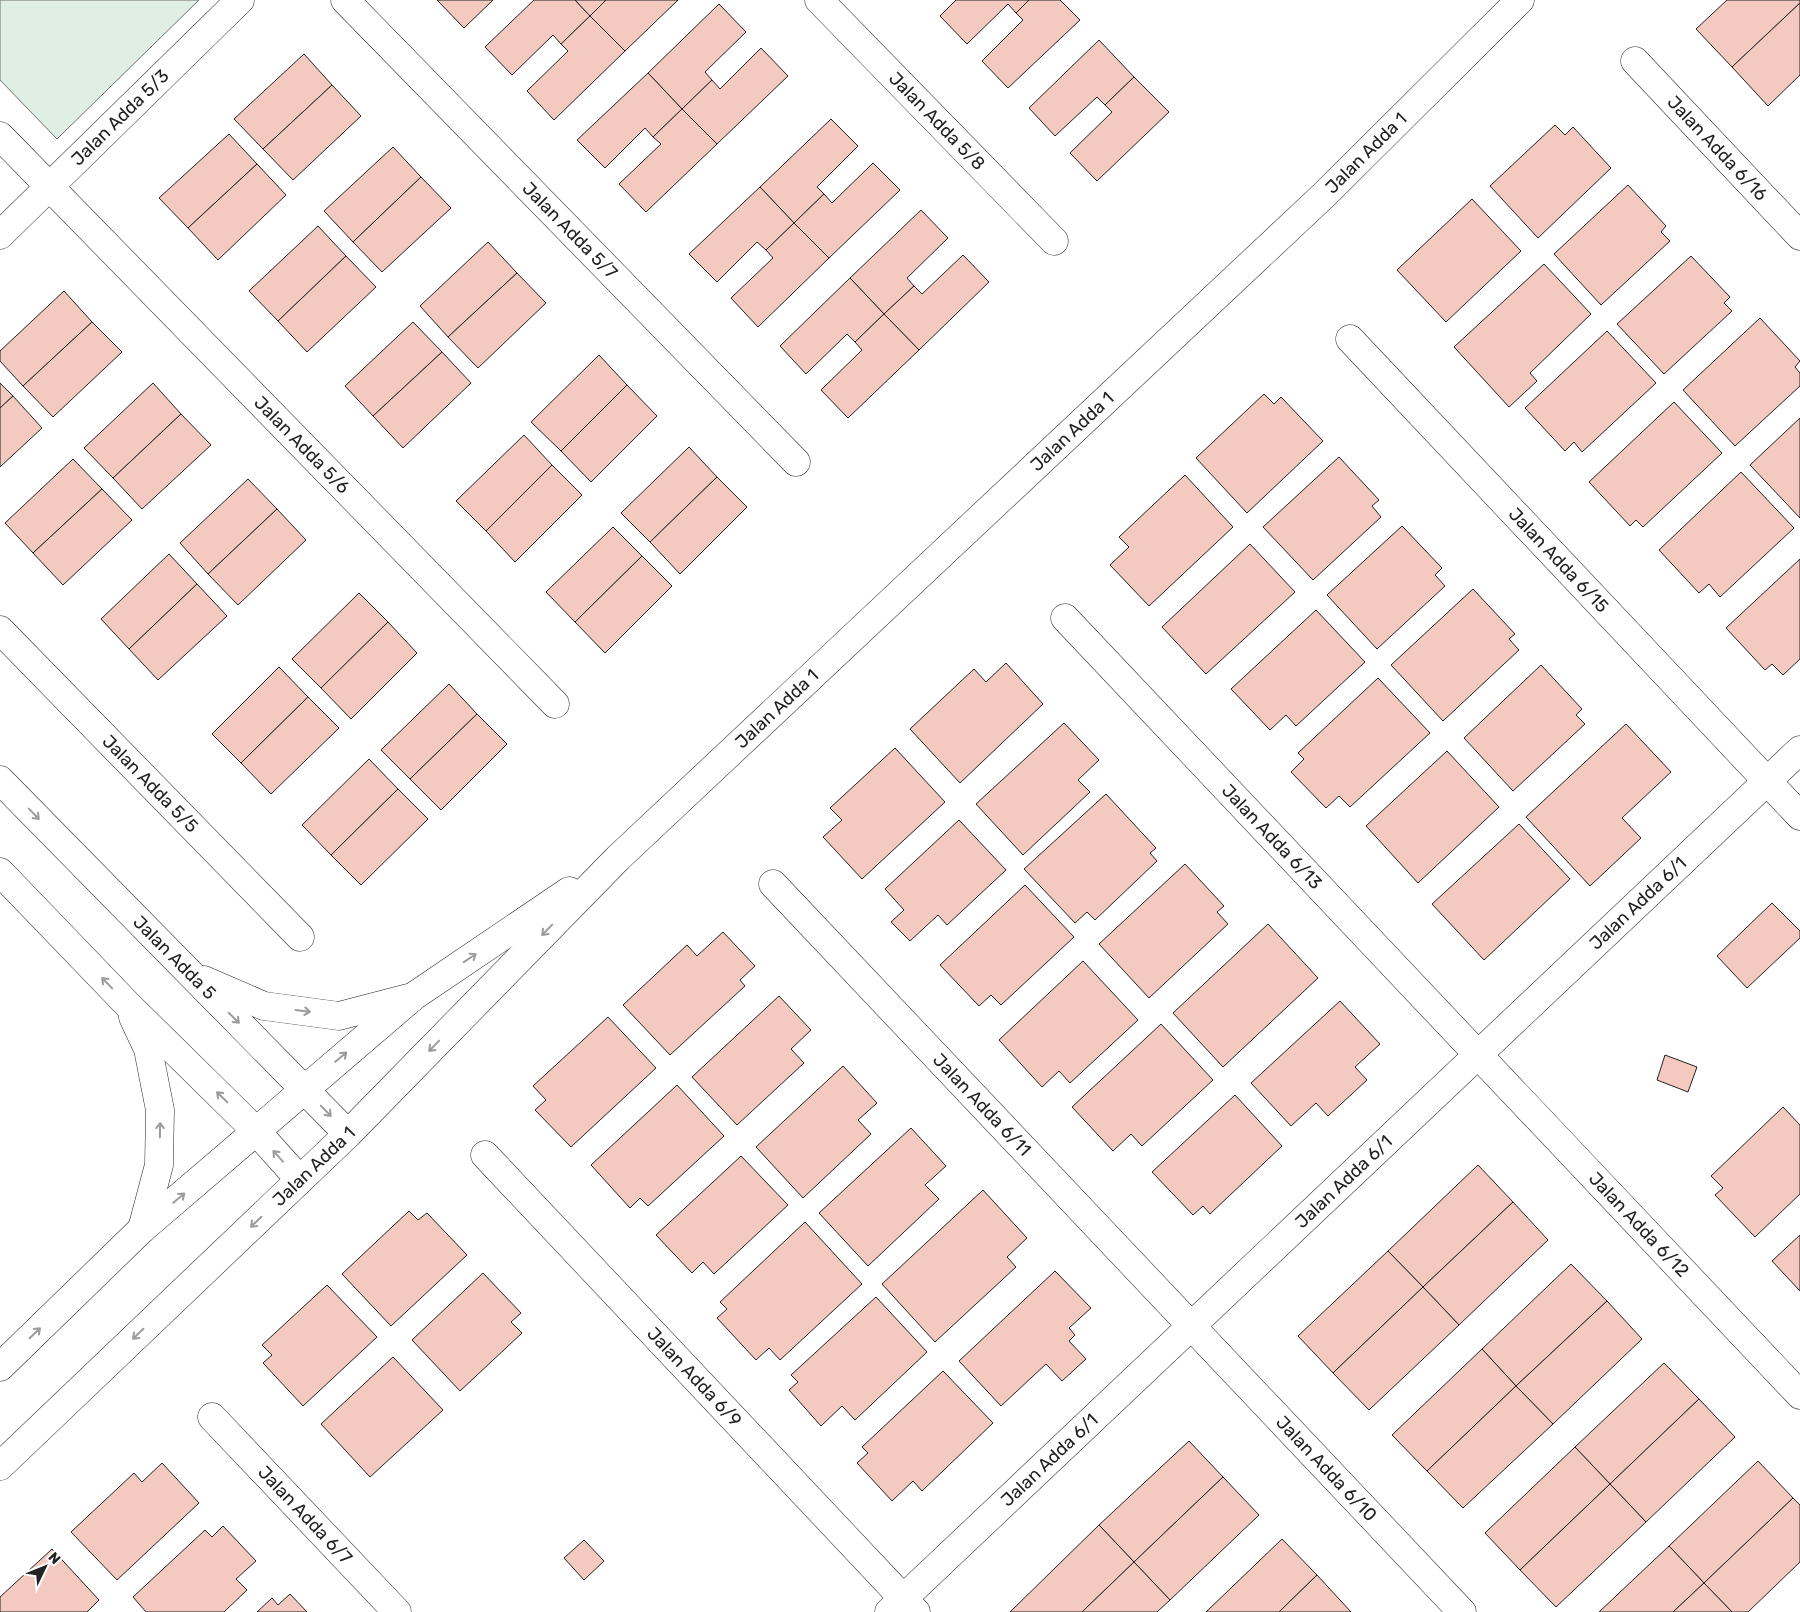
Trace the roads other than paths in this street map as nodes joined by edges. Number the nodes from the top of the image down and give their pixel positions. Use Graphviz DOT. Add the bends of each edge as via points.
graph roads {
  1 [pos="240,0"];
  2 [pos="345,0"];
  3 [pos="819,0"];
  4 [pos="1520,0"];
  5 [pos="1635,61"];
  6 [pos="0,136"];
  7 [pos="50,187"];
  8 [pos="0,235"];
  9 [pos="1800,236"];
  10 [pos="1054,241"];
  11 [pos="1350,339"];
  12 [pos="796,462"];
  13 [pos="1066,618"];
  14 [pos="0,630"];
  15 [pos="555,704"];
  16 [pos="1800,750"];
  17 [pos="0,780"];
  18 [pos="1767,781"];
  19 [pos="1800,816"];
  20 [pos="618,858"];
  21 [pos="0,872"];
  22 [pos="774,884"];
  23 [pos="300,937"];
  24 [pos="191,975"];
  25 [pos="414,996"];
  26 [pos="128,1005"];
  27 [pos="1478,1054"];
  28 [pos="304,1089"];
  29 [pos="257,1132"];
  30 [pos="348,1134"];
  31 [pos="485,1155"];
  32 [pos="300,1180"];
  33 [pos="142,1229"];
  34 [pos="1191,1326"];
  35 [pos="0,1367"];
  36 [pos="1800,1395"];
  37 [pos="212,1417"];
  38 [pos="0,1466"];
  39 [pos="902,1608"];
  40 [pos="397,1612"];
  41 [pos="1462,1612"];
  1 -- 7 [label="street, Jalan Adda 5/3"];
  2 -- 12 [label="street, Jalan Adda 5/7"];
  3 -- 10 [label="street, Jalan Adda 5/8"];
  4 -- 20 [label="street, Jalan Adda 1" via="1324,195"];
  5 -- 9 [label="street, Jalan Adda 6/16"];
  6 -- 7 [label="street, Jalan Adda 5/6"];
  7 -- 8 [label="street, Jalan Adda 5/3"];
  7 -- 15 [label="street, Jalan Adda 5/6"];
  11 -- 18 [label="street, Jalan Adda 6/15"];
  13 -- 27 [label="street, Jalan Adda 6/13"];
  14 -- 23 [label="street, Jalan Adda 5/5"];
  16 -- 18 [label="street, Jalan Adda 6/1"];
  17 -- 24 [label="street, Jalan Adda 5, one-way"];
  18 -- 19 [label="street, Jalan Adda 6/15"];
  18 -- 27 [label="street, Jalan Adda 6/1"];
  25 -- 20 [label="street, Jalan Adda 1, one-way"];
  20 -- 30 [label="street, Jalan Adda 1, one-way"];
  26 -- 21 [label="street, one-way"];
  22 -- 34 [label="street, Jalan Adda 6/11"];
  24 -- 25 [label="street, one-way" via="264,1006 339,1016"];
  24 -- 28 [label="street, Jalan Adda 5, one-way"];
  28 -- 25 [label="street, Jalan Adda 1, one-way"];
  29 -- 26 [label="street, one-way"];
  33 -- 26 [label="street, one-way" via="160,1165 160,1110 148,1049"];
  27 -- 34 [label="street, Jalan Adda 6/1"];
  27 -- 36 [label="street, Jalan Adda 6/12"];
  28 -- 29 [label="street, Jalan Adda 1"];
  28 -- 30 [label="street, Jalan Adda 5, one-way"];
  32 -- 29 [label="street, one-way"];
  33 -- 29 [label="street, Jalan Adda 1, one-way"];
  30 -- 32 [label="street, Jalan Adda 1"];
  31 -- 39 [label="street, Jalan Adda 6/9"];
  32 -- 38 [label="street, Jalan Adda 1, one-way"];
  35 -- 33 [label="street, Jalan Adda 1, one-way"];
  34 -- 39 [label="street, Jalan Adda 6/1"];
  34 -- 41 [label="street, Jalan Adda 6/10"];
  37 -- 40 [label="street, Jalan Adda 6/7"];
}
